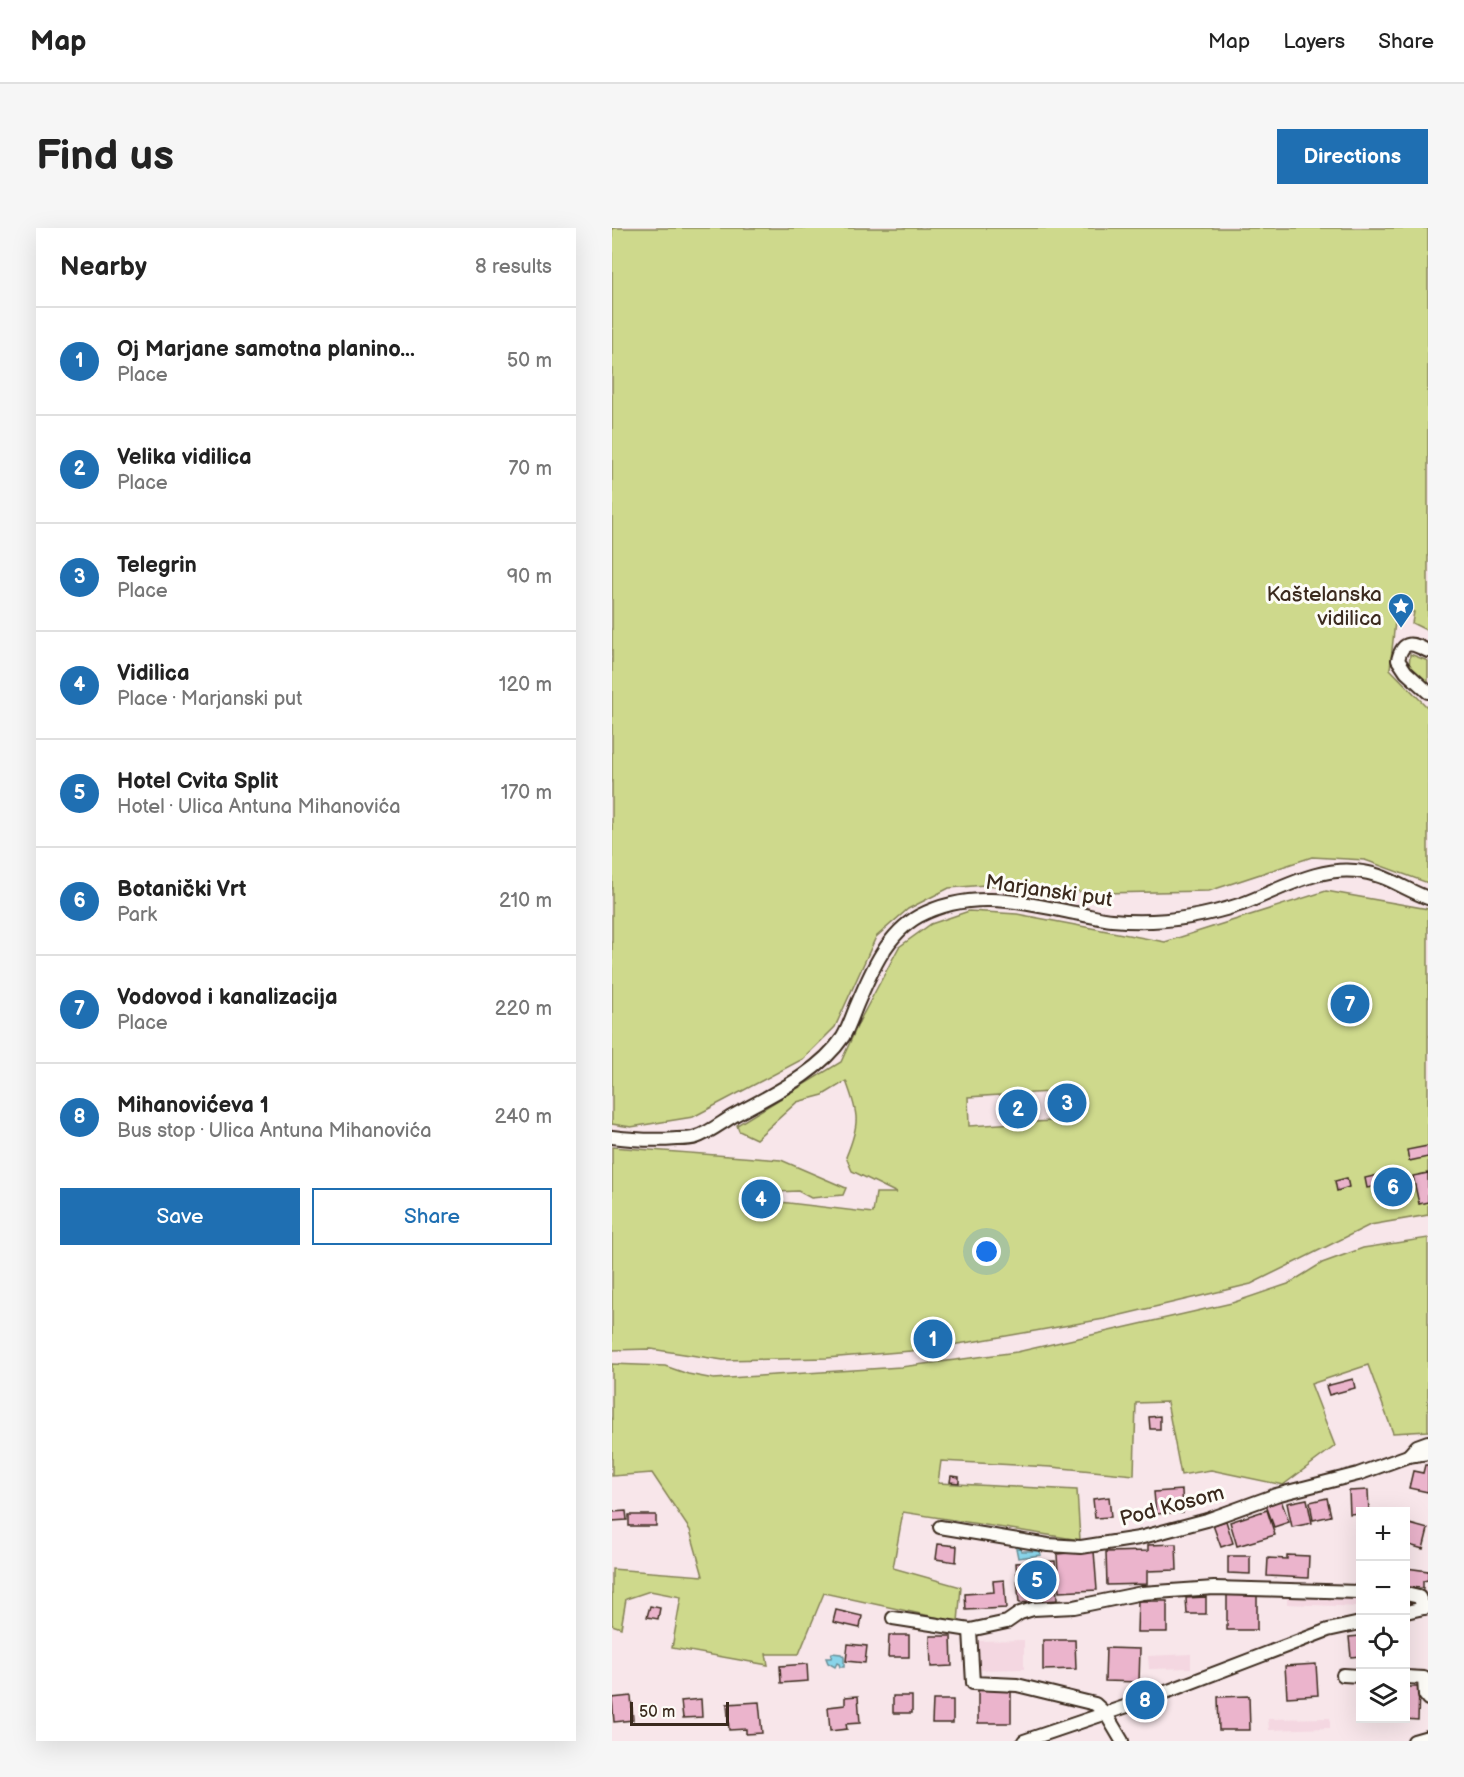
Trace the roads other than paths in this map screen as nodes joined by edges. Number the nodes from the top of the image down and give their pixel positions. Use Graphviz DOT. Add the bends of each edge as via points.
graph roads {
  1 [pos="1428,651"];
  2 [pos="1428,692"];
  3 [pos="1428,898"];
  4 [pos="612,1137"];
  5 [pos="1428,1442"];
  6 [pos="1428,1453"];
  7 [pos="1408,1456"];
  8 [pos="940,1527"];
  9 [pos="1356,1592"];
  10 [pos="1410,1595"];
  11 [pos="1426,1608"];
  12 [pos="1410,1611"];
  13 [pos="893,1618"];
  14 [pos="1356,1624"];
  15 [pos="970,1630"];
  16 [pos="1343,1675"];
  17 [pos="1356,1676"];
  18 [pos="1410,1677"];
  19 [pos="1428,1699"];
  20 [pos="1106,1714"];
  21 [pos="1428,1737"];
  22 [pos="1024,1741"];
  23 [pos="1122,1741"];
  24 [pos="1414,1741"];
  1 -- 2 [label="street" via="1406,645 1398,660"];
  3 -- 4 [label="street, Marjanski put" via="1363,872 1335,870 1198,916 1154,921 1111,920 1003,901 970,899 944,906 918,917 899,931 865,985 844,1035 833,1050 786,1087 695,1138 650,1142"];
  5 -- 7 [label="street, Pod Kosom" via="1417,1446"];
  6 -- 7 [label="street, Pod Kosom"];
  7 -- 8 [label="street, Pod Kosom" via="1139,1538 1081,1546 1048,1545"];
  9 -- 15 [label="street" via="1209,1588 1142,1593 1074,1607 1033,1609 1007,1622"];
  10 -- 11 [label="street" via="1419,1597"];
  11 -- 12 [label="street"];
  13 -- 15 [label="street"];
  14 -- 20 [label="street" via="1328,1630"];
  15 -- 20 [label="street" via="973,1683 1017,1685 1062,1695 1095,1704"];
  16 -- 17 [label="street"];
  18 -- 19 [label="street" via="1424,1678"];
  20 -- 22 [label="street"];
  20 -- 23 [label="street"];
  21 -- 24 [label="street"];
}
